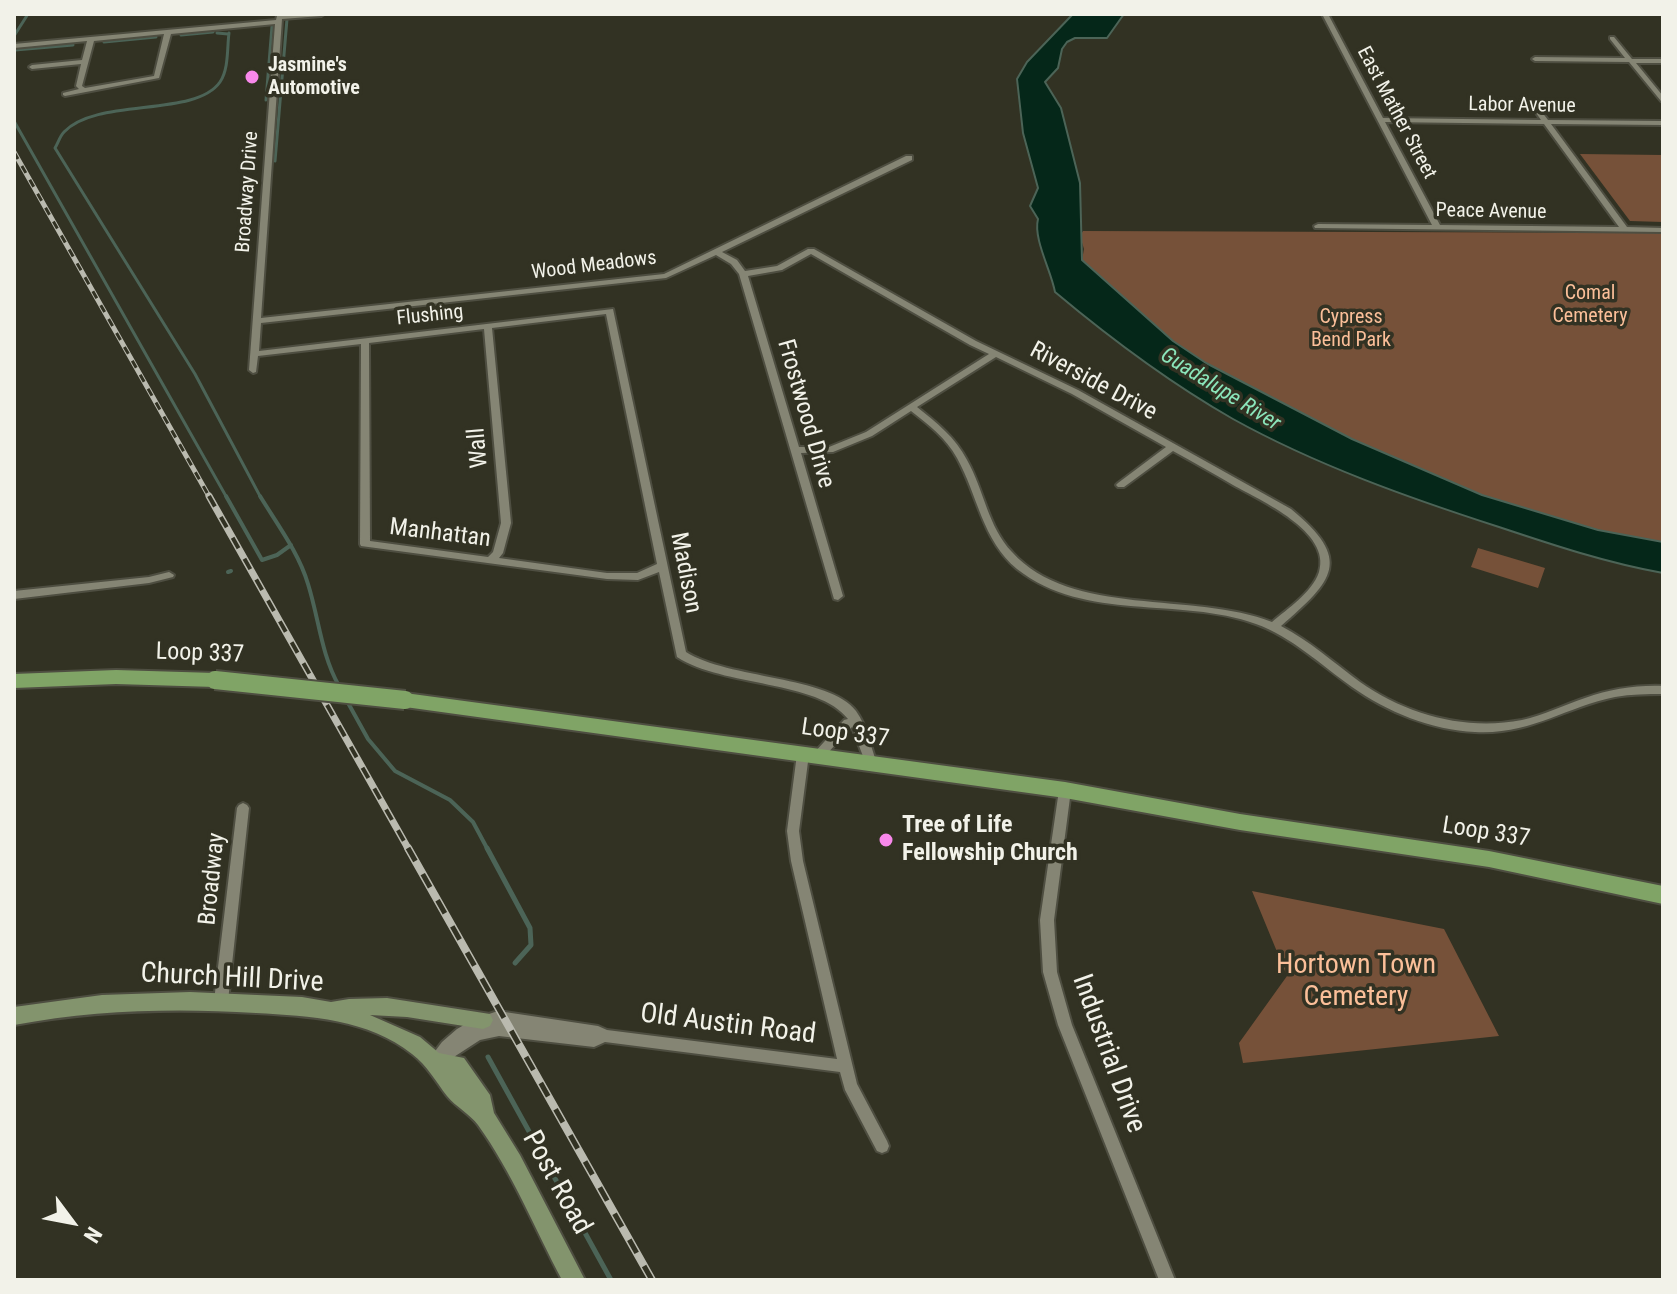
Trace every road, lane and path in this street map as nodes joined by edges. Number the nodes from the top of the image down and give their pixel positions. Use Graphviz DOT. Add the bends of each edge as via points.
graph roads {
  1 [pos="321,14"];
  2 [pos="1325,14"];
  3 [pos="301,15"];
  4 [pos="279,20"];
  5 [pos="168,33"];
  6 [pos="1612,38"];
  7 [pos="91,40"];
  8 [pos="14,47"];
  9 [pos="1535,59"];
  10 [pos="1630,60"];
  11 [pos="1663,61"];
  12 [pos="85,62"];
  13 [pos="32,67"];
  14 [pos="82,89"];
  15 [pos="65,94"];
  16 [pos="1663,100"];
  17 [pos="1533,104"];
  18 [pos="1382,120"];
  19 [pos="1548,122"];
  20 [pos="1663,123"];
  21 [pos="909,158"];
  22 [pos="1318,226"];
  23 [pos="1437,227"];
  24 [pos="1624,229"];
  25 [pos="1663,230"];
  26 [pos="719,253"];
  27 [pos="743,274"];
  28 [pos="610,311"];
  29 [pos="257,321"];
  30 [pos="488,327"];
  31 [pos="365,341"];
  32 [pos="254,354"];
  33 [pos="995,354"];
  34 [pos="253,370"];
  35 [pos="911,407"];
  36 [pos="1173,446"];
  37 [pos="794,450"];
  38 [pos="1121,485"];
  39 [pos="490,561"];
  40 [pos="662,566"];
  41 [pos="169,575"];
  42 [pos="14,595"];
  43 [pos="838,596"];
  44 [pos="1273,627"];
  45 [pos="14,681"];
  46 [pos="1663,690"];
  47 [pos="854,722"];
  48 [pos="810,755"];
  49 [pos="871,764"];
  50 [pos="1065,790"];
  51 [pos="243,808"];
  52 [pos="1663,895"];
  53 [pos="221,1001"];
  54 [pos="330,1011"];
  55 [pos="14,1016"];
  56 [pos="483,1020"];
  57 [pos="604,1036"];
  58 [pos="435,1062"];
  59 [pos="846,1066"];
  60 [pos="882,1146"];
  61 [pos="574,1280"];
  62 [pos="1167,1280"];
  1 -- 3 [label="street"];
  2 -- 18 [label="street, East Mather Street"];
  3 -- 4 [label="street"];
  4 -- 5 [label="street"];
  4 -- 29 [label="street, Broadway Drive"];
  5 -- 7 [label="street"];
  5 -- 14 [label="street" via="155,78"];
  6 -- 10 [label="street"];
  7 -- 8 [label="street"];
  7 -- 12 [label="street"];
  9 -- 10 [label="street"];
  10 -- 11 [label="street"];
  10 -- 16 [label="street"];
  12 -- 13 [label="street"];
  12 -- 14 [label="street"];
  14 -- 15 [label="street"];
  17 -- 19 [label="street"];
  18 -- 19 [label="street, Labor Avenue"];
  18 -- 23 [label="street, East Mather Street"];
  19 -- 20 [label="street, Labor Avenue"];
  19 -- 24 [label="street"];
  21 -- 26 [label="street, Wood Meadows"];
  22 -- 23 [label="street, Peace Avenue"];
  23 -- 24 [label="street, Peace Avenue"];
  24 -- 25 [label="street, Peace Avenue"];
  26 -- 27 [label="street"];
  26 -- 29 [label="street, Wood Meadows" via="679,272 648,279"];
  27 -- 33 [label="street, Riverside Drive" via="779,268 811,251"];
  27 -- 37 [label="street, Frostwood Drive"];
  28 -- 30 [label="street, Flushing"];
  28 -- 40 [label="street, Madison"];
  29 -- 32 [label="street, Broadway Drive"];
  30 -- 31 [label="street, Flushing"];
  30 -- 39 [label="street, Wall" via="506,523 498,553"];
  31 -- 32 [label="street, Flushing"];
  31 -- 39 [label="street, Manhattan" via="365,544"];
  32 -- 34 [label="street, Broadway Drive"];
  33 -- 35 [label="street"];
  33 -- 36 [label="street, Riverside Drive"];
  35 -- 37 [label="street" via="844,445"];
  35 -- 44 [label="street" via="952,443 992,531 1030,573 1089,598 1234,615"];
  36 -- 38 [label="street"];
  36 -- 44 [label="street, Riverside Drive" via="1287,511 1321,544 1326,566 1319,584"];
  37 -- 43 [label="street, Frostwood Drive"];
  39 -- 40 [label="street, Manhattan" via="625,577"];
  40 -- 47 [label="street, Madison" via="678,649 685,659 830,700 847,708"];
  41 -- 42 [label="street"];
  44 -- 46 [label="street" via="1386,702 1453,725 1500,729 1553,717 1611,691"];
  45 -- 48 [label="main road, Loop 337, bridge" via="215,680"];
  47 -- 48 [label="street"];
  47 -- 49 [label="street, Madison"];
  48 -- 49 [label="main road, Loop 337"];
  48 -- 59 [label="street" via="793,831"];
  49 -- 50 [label="main road, Loop 337"];
  50 -- 52 [label="main road, Loop 337" via="1489,859"];
  50 -- 62 [label="street, Industrial Drive" via="1047,920 1050,972 1065,1025"];
  51 -- 53 [label="street, Broadway"];
  53 -- 54 [label="street, Church Hill Drive"];
  53 -- 55 [label="street, Church Hill Drive" via="115,1001"];
  54 -- 56 [label="street" via="355,1005 395,1007"];
  54 -- 58 [label="street, Church Hill Drive" via="410,1041"];
  56 -- 57 [label="street, Old Austin Road" via="502,1018"];
  56 -- 58 [label="street" via="455,1038"];
  57 -- 58 [label="street, Old Austin Road" via="594,1041 489,1031"];
  57 -- 59 [label="street, Old Austin Road"];
  58 -- 61 [label="street, Post Road" via="438,1072 483,1115"];
  59 -- 60 [label="street" via="850,1085"];
}
